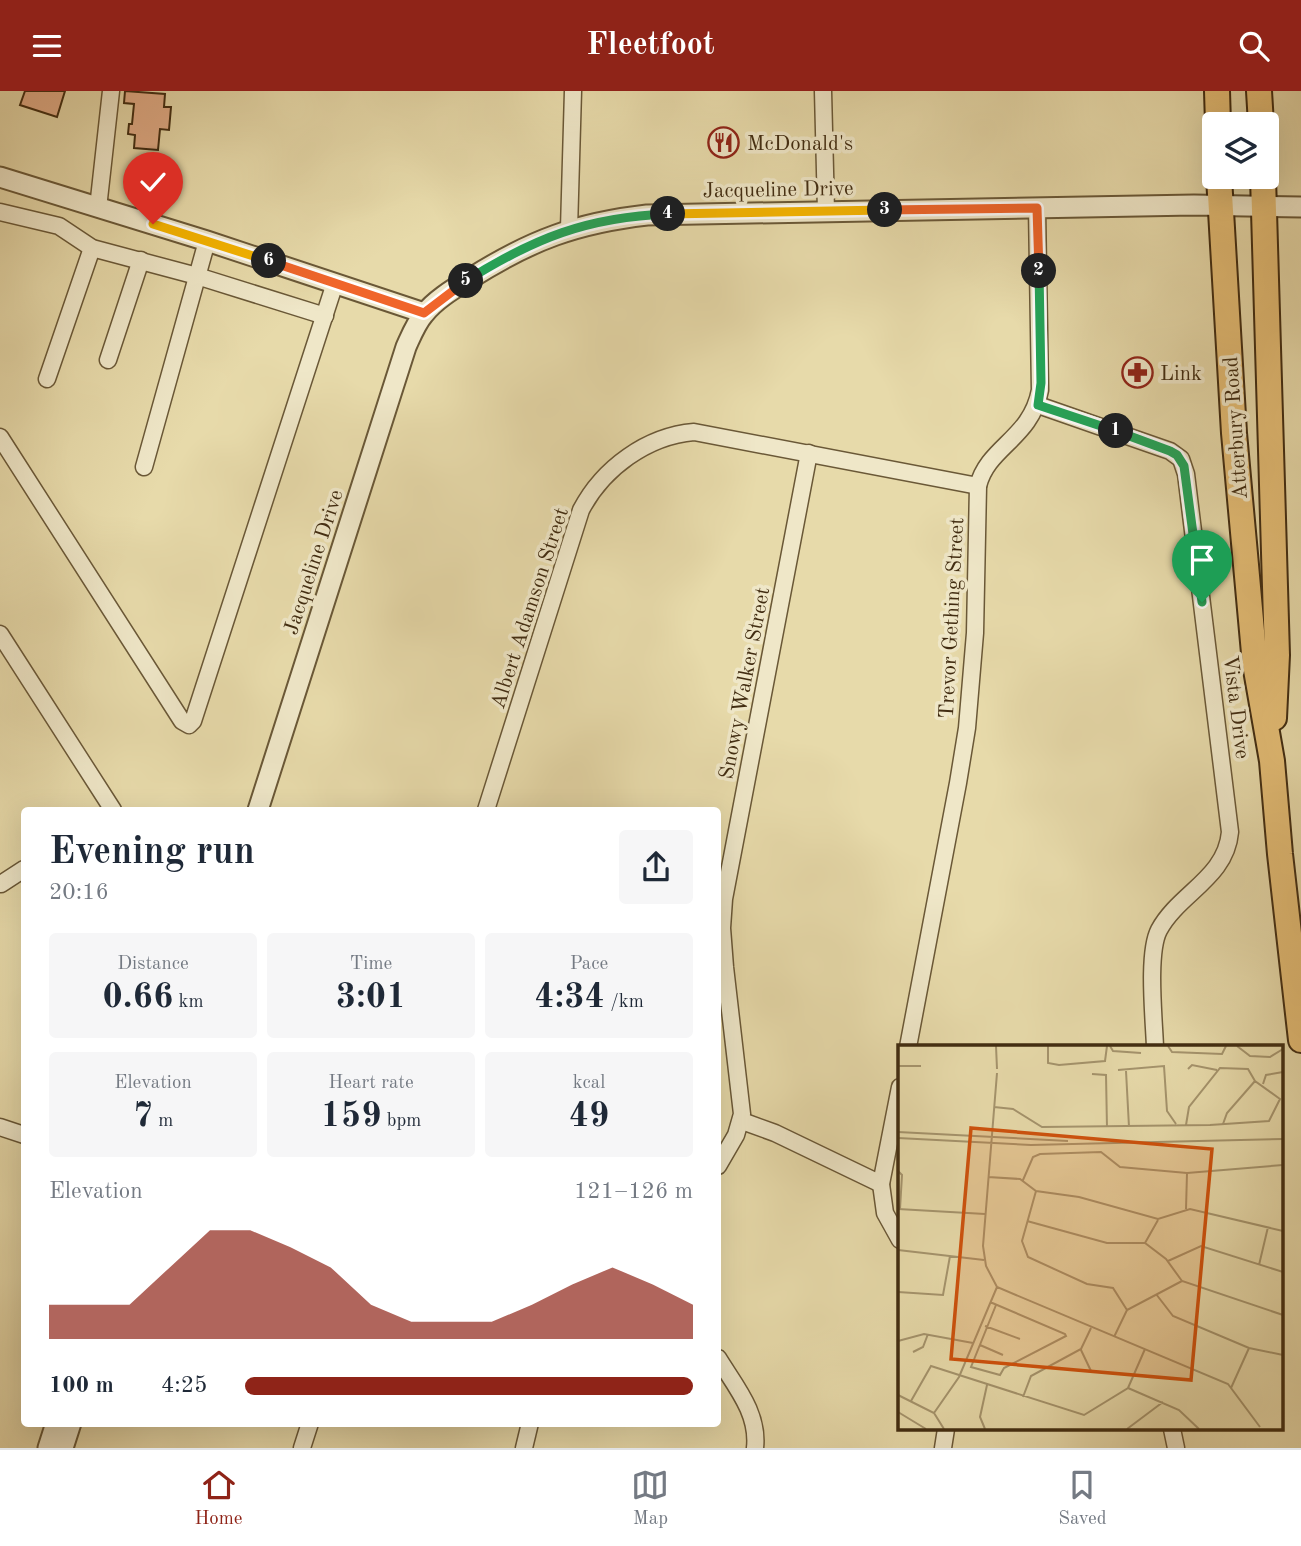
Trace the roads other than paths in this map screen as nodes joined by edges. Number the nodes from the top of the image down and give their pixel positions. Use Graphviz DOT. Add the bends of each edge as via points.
graph roads {
  1 [pos="111,91"];
  2 [pos="573,91"];
  3 [pos="823,91"];
  4 [pos="1217,91"];
  5 [pos="1259,91"];
  6 [pos="1218,112"];
  7 [pos="1260,112"];
  8 [pos="0,177"];
  9 [pos="1219,189"];
  10 [pos="1263,189"];
  11 [pos="1220,205"];
  12 [pos="1263,206"];
  13 [pos="1301,207"];
  14 [pos="98,208"];
  15 [pos="1037,208"];
  16 [pos="826,211"];
  17 [pos="0,212"];
  18 [pos="569,229"];
  19 [pos="207,241"];
  20 [pos="92,248"];
  21 [pos="141,260"];
  22 [pos="197,276"];
  23 [pos="335,283"];
  24 [pos="424,313"];
  25 [pos="325,316"];
  26 [pos="108,360"];
  27 [pos="47,379"];
  28 [pos="1038,405"];
  29 [pos="0,437"];
  30 [pos="809,453"];
  31 [pos="144,467"];
  32 [pos="978,486"];
  33 [pos="0,634"];
  34 [pos="1272,761"];
  35 [pos="111,807"];
  36 [pos="259,807"];
  37 [pos="487,807"];
  38 [pos="21,871"];
  39 [pos="1,884"];
  40 [pos="1301,1040"];
  41 [pos="908,1045"];
  42 [pos="1155,1045"];
  43 [pos="898,1097"];
  44 [pos="742,1121"];
  45 [pos="0,1127"];
  46 [pos="21,1134"];
  47 [pos="721,1161"];
  48 [pos="881,1184"];
  49 [pos="898,1236"];
  50 [pos="721,1363"];
  51 [pos="55,1427"];
  52 [pos="70,1427"];
  53 [pos="309,1427"];
  54 [pos="529,1427"];
  55 [pos="48,1448"];
  56 [pos="63,1448"];
  57 [pos="302,1448"];
  58 [pos="524,1448"];
  59 [pos="755,1448"];
  1 -- 14 [label="street"];
  2 -- 18 [label="street"];
  3 -- 16 [label="street"];
  4 -- 6 [label="main road"];
  5 -- 7 [label="main road"];
  8 -- 14 [label="street"];
  9 -- 11 [label="main road, Atterbury Road"];
  10 -- 12 [label="main road, Atterbury Road"];
  11 -- 12 [label="street, Jacqueline Drive"];
  11 -- 15 [label="street, Jacqueline Drive"];
  11 -- 34 [label="main road, Atterbury Road" via="1255,664"];
  12 -- 13 [label="street, Jacqueline Drive"];
  12 -- 34 [label="main road, Atterbury Road" via="1278,655"];
  14 -- 19 [label="street"];
  15 -- 16 [label="street, Jacqueline Drive"];
  15 -- 28 [label="street"];
  16 -- 18 [label="street, Jacqueline Drive" via="647,215"];
  17 -- 20 [label="street" via="59,226"];
  18 -- 24 [label="street, Jacqueline Drive" via="498,262"];
  19 -- 22 [label="street"];
  19 -- 23 [label="street"];
  20 -- 21 [label="street"];
  20 -- 27 [label="street"];
  21 -- 22 [label="street"];
  21 -- 26 [label="street"];
  22 -- 25 [label="street"];
  22 -- 31 [label="street"];
  23 -- 24 [label="street"];
  23 -- 25 [label="street"];
  24 -- 36 [label="street, Jacqueline Drive" via="406,347"];
  25 -- 29 [label="street" via="189,725 182,721"];
  28 -- 32 [label="street" via="1028,423 985,468"];
  28 -- 42 [label="street, Vista Drive" via="1170,451 1181,460 1186,474 1230,832 1217,868 1159,930 1154,954"];
  30 -- 32 [label="street, Albert Adamson Street"];
  30 -- 37 [label="street, Albert Adamson Street" via="694,432 674,434 643,447 598,485 577,523"];
  30 -- 44 [label="street, Snowy Walker Street" via="723,910 724,967"];
  32 -- 41 [label="street, Trevor Gething Street" via="967,728"];
  33 -- 35 [label="street"];
  34 -- 40 [label="main road, Atterbury Road"];
  38 -- 39 [label="street"];
  43 -- 48 [label="street"];
  44 -- 47 [label="street"];
  44 -- 48 [label="street"];
  45 -- 46 [label="street"];
  48 -- 49 [label="street" via="884,1209"];
  50 -- 59 [label="street" via="752,1413"];
  51 -- 55 [label="street"];
  52 -- 56 [label="street"];
  53 -- 57 [label="street"];
  54 -- 58 [label="street"];
}
